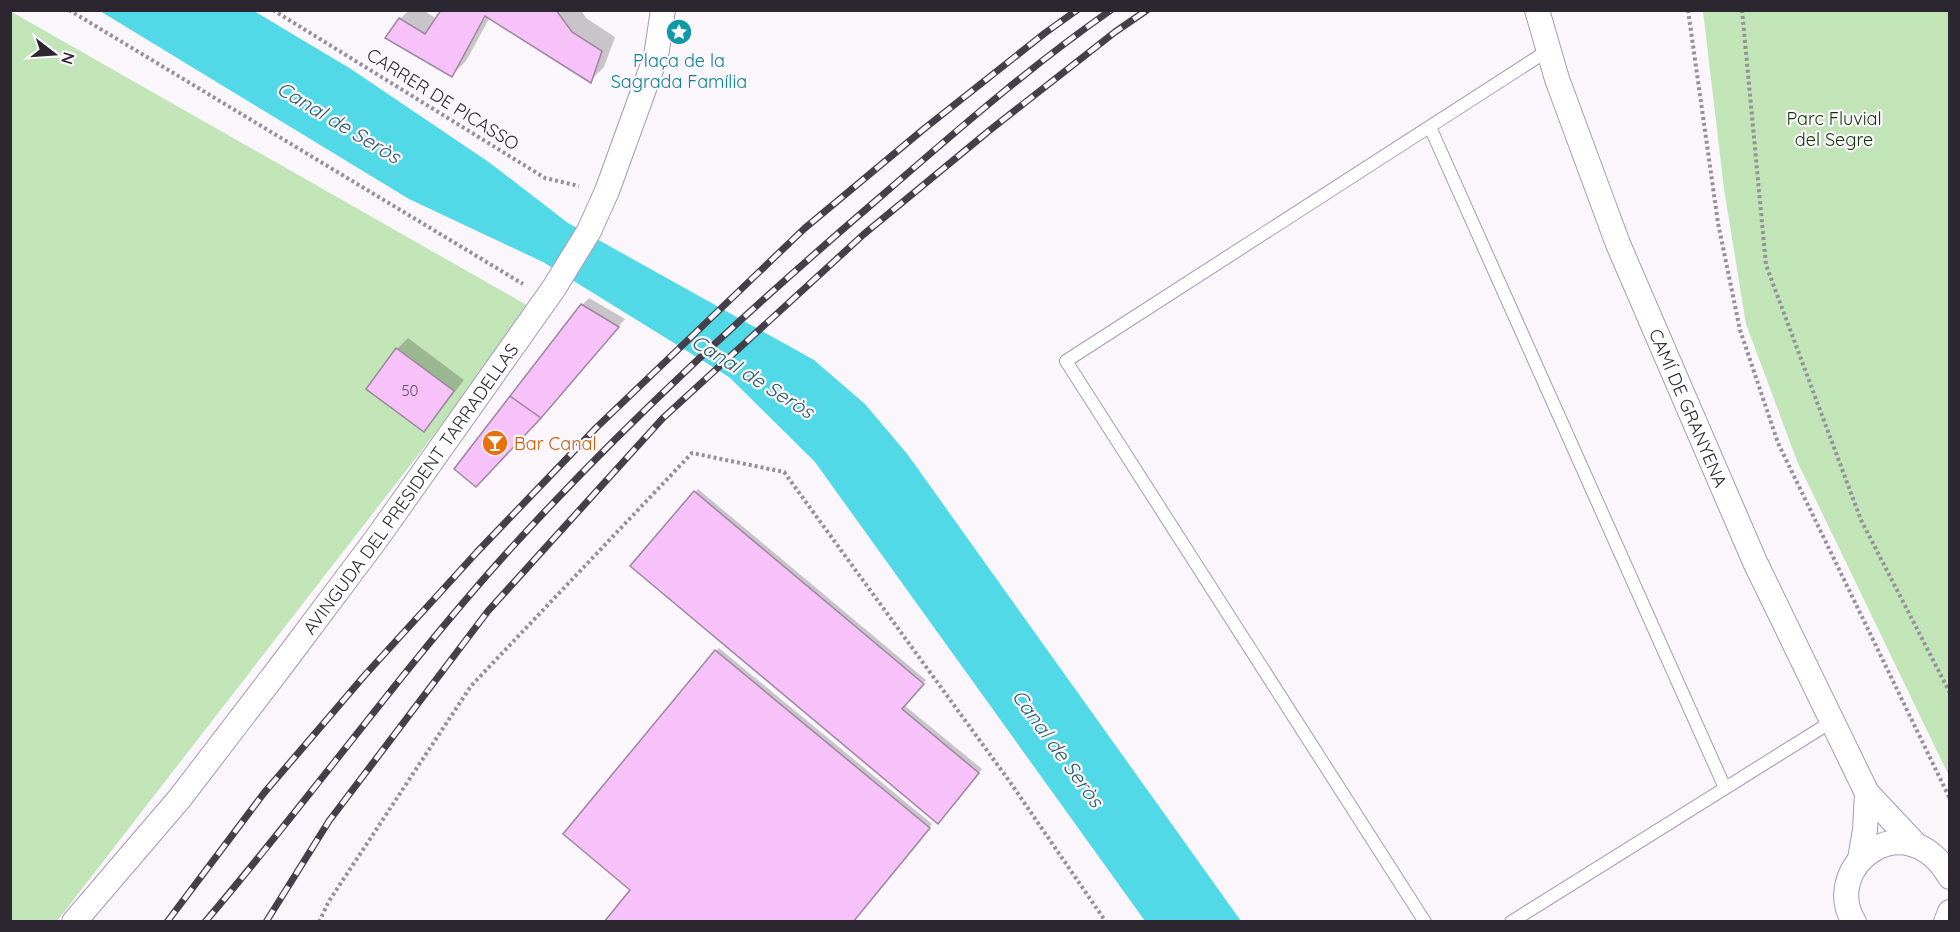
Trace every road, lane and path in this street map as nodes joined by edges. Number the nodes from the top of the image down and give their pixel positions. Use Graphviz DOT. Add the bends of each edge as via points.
graph roads {
  1 [pos="69,10"];
  2 [pos="273,10"];
  3 [pos="663,10"];
  4 [pos="1537,10"];
  5 [pos="1688,10"];
  6 [pos="1742,10"];
  7 [pos="1547,51"];
  8 [pos="1430,127"];
  9 [pos="607,191"];
  10 [pos="551,293"];
  11 [pos="1950,693"];
  12 [pos="1831,722"];
  13 [pos="1725,788"];
  14 [pos="1867,793"];
  15 [pos="1950,798"];
  16 [pos="1915,844"];
  17 [pos="1860,859"];
  18 [pos="1950,877"];
  19 [pos="1950,912"];
  20 [pos="74,921"];
  21 [pos="319,921"];
  22 [pos="1106,921"];
  23 [pos="1425,921"];
  24 [pos="1511,921"];
  25 [pos="1854,921"];
  26 [pos="1946,921"];
  1 -- 10 [label="path"];
  2 -- 9 [label="path, CARRER DE PICASSO" via="545,178"];
  3 -- 9 [label="street, AVINGUDA DEL PRESIDENT TARRADELLAS" via="656,56"];
  4 -- 7 [label="street, CAMÍ DE GRANYENA"];
  5 -- 15 [label="path" via="1718,224 1740,330 1778,443"];
  6 -- 11 [label="path" via="1766,265 1861,520"];
  7 -- 8 [label="lane"];
  7 -- 12 [label="street, CAMÍ DE GRANYENA" via="1618,244 1755,562"];
  8 -- 13 [label="lane"];
  8 -- 23 [label="lane" via="1066,361"];
  9 -- 10 [label="street, AVINGUDA DEL PRESIDENT TARRADELLAS" via="589,231"];
  10 -- 20 [label="street, AVINGUDA DEL PRESIDENT TARRADELLAS" via="377,538 257,697 180,798"];
  12 -- 13 [label="lane"];
  12 -- 14 [label="street, CAMÍ DE GRANYENA"];
  13 -- 24 [label="lane"];
  14 -- 16 [label="street, CAMÍ DE GRANYENA"];
  14 -- 17 [label="street, CAMÍ DE GRANYENA"];
  16 -- 17 [label="street" via="1886,844"];
  16 -- 18 [label="street, CAMÍ DE GRANYENA" via="1936,857"];
  17 -- 25 [label="street, CAMÍ DE GRANYENA" via="1847,886 1847,902"];
  19 -- 26 [label="street"];
  21 -- 22 [label="path" via="471,686 692,453 784,472 1004,773"];
}
